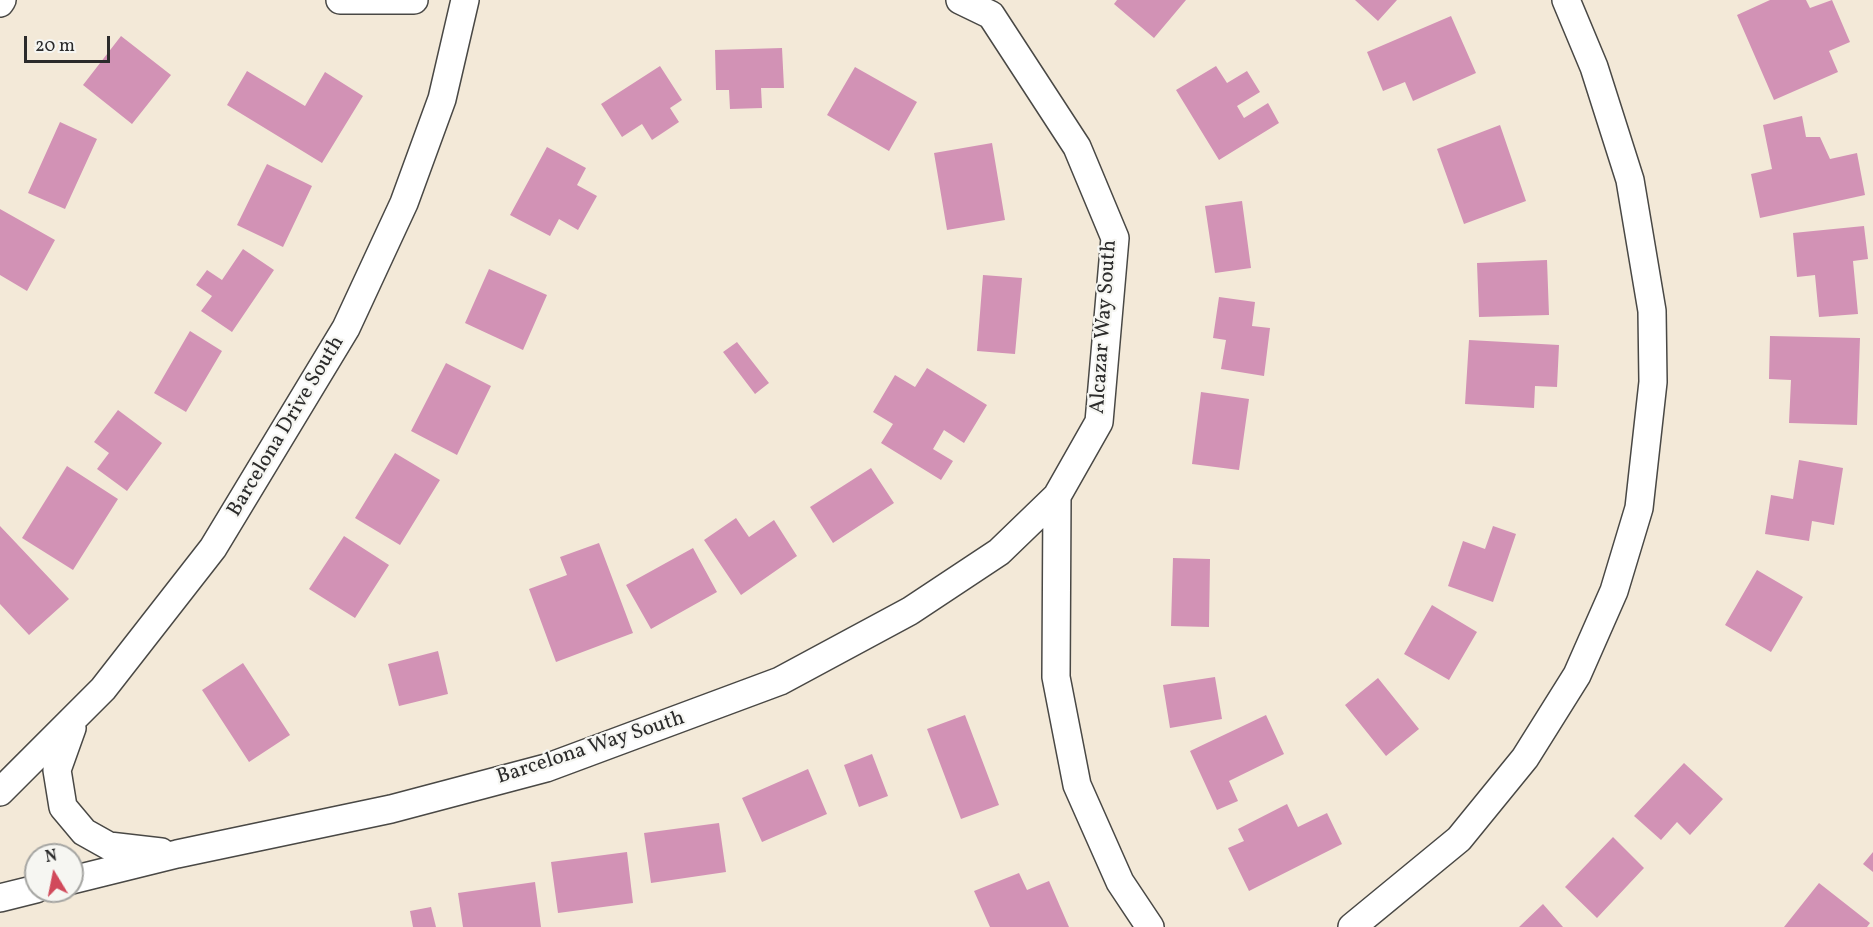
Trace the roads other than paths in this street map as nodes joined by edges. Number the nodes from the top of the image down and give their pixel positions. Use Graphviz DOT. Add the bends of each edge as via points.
graph roads {
  1 [pos="340,0"];
  2 [pos="414,0"];
  3 [pos="465,0"];
  4 [pos="960,0"];
  5 [pos="1566,0"];
  6 [pos="996,7"];
  7 [pos="1057,496"];
  8 [pos="76,716"];
  9 [pos="0,792"];
  10 [pos="177,854"];
  11 [pos="84,877"];
  12 [pos="24,892"];
  13 [pos="0,898"];
  14 [pos="1150,927"];
  15 [pos="1352,927"];
  1 -- 2 [label="street"];
  3 -- 8 [label="street, Barcelona Drive South" via="442,99 404,203 346,328 213,548 103,689"];
  4 -- 6 [label="street, Alcazar Way South"];
  5 -- 15 [label="street" via="1594,67 1630,180 1652,311 1653,382 1639,508 1614,591 1577,675 1525,758 1459,839"];
  6 -- 7 [label="street, Alcazar Way South" via="1077,147 1115,238 1099,422"];
  7 -- 10 [label="street, Barcelona Way South" via="999,552 910,611 780,681 546,768 391,809"];
  7 -- 14 [label="street, Alcazar Way South" via="1056,677 1077,785 1120,882"];
  8 -- 9 [label="street, Barcelona Drive South"];
  8 -- 10 [label="street" via="57,770 63,807 84,832 109,846"];
  10 -- 11 [label="street, Barcelona Way South"];
  12 -- 13 [label="street"];
}
